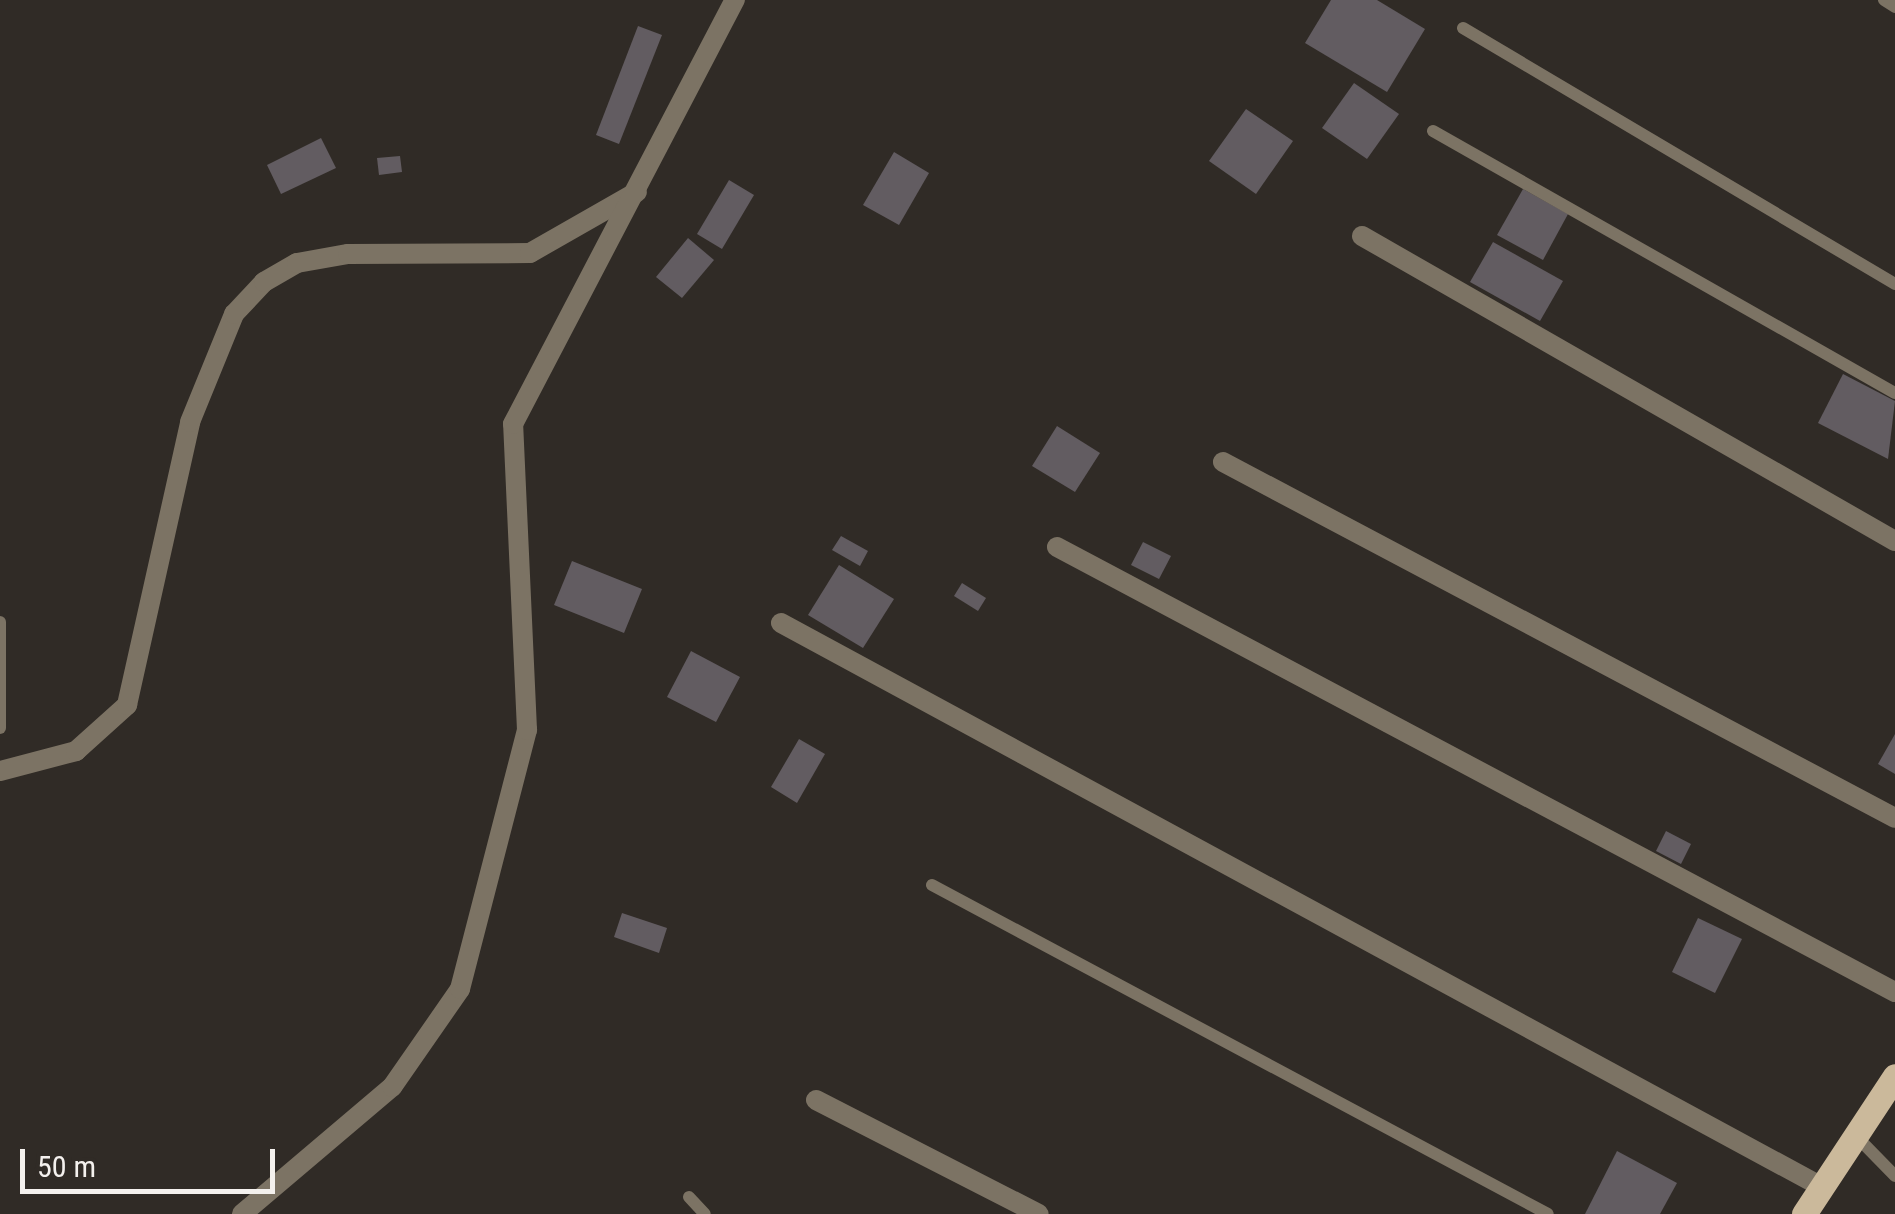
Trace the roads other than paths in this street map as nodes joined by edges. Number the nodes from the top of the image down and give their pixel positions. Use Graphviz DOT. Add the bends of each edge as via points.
graph roads {
  1 [pos="735,0"];
  2 [pos="1884,0"];
  3 [pos="1895,7"];
  4 [pos="1464,28"];
  5 [pos="1433,131"];
  6 [pos="637,192"];
  7 [pos="1362,236"];
  8 [pos="1895,284"];
  9 [pos="1895,393"];
  10 [pos="1223,462"];
  11 [pos="1895,541"];
  12 [pos="1057,548"];
  13 [pos="0,622"];
  14 [pos="781,624"];
  15 [pos="0,728"];
  16 [pos="0,770"];
  17 [pos="1895,818"];
  18 [pos="932,884"];
  19 [pos="1895,992"];
  20 [pos="1895,1076"];
  21 [pos="816,1100"];
  22 [pos="1856,1136"];
  23 [pos="1895,1176"];
  24 [pos="1822,1187"];
  25 [pos="689,1197"];
  26 [pos="242,1214"];
  27 [pos="705,1214"];
  28 [pos="1039,1214"];
  29 [pos="1548,1214"];
  30 [pos="1804,1214"];
  1 -- 6 [label="street"];
  2 -- 3 [label="lane"];
  4 -- 8 [label="lane"];
  5 -- 9 [label="lane"];
  6 -- 16 [label="street" via="530,254 348,254 297,264 264,282 234,314 190,422 126,705 76,751"];
  6 -- 26 [label="street" via="553,333 512,424 527,730 460,989 392,1086"];
  7 -- 11 [label="street"];
  10 -- 17 [label="street"];
  12 -- 19 [label="street"];
  13 -- 15 [label="lane"];
  14 -- 24 [label="street"];
  18 -- 29 [label="lane"];
  20 -- 22 [label="main road"];
  21 -- 28 [label="street"];
  22 -- 23 [label="lane"];
  22 -- 24 [label="main road"];
  24 -- 30 [label="main road"];
  25 -- 27 [label="lane"];
}
